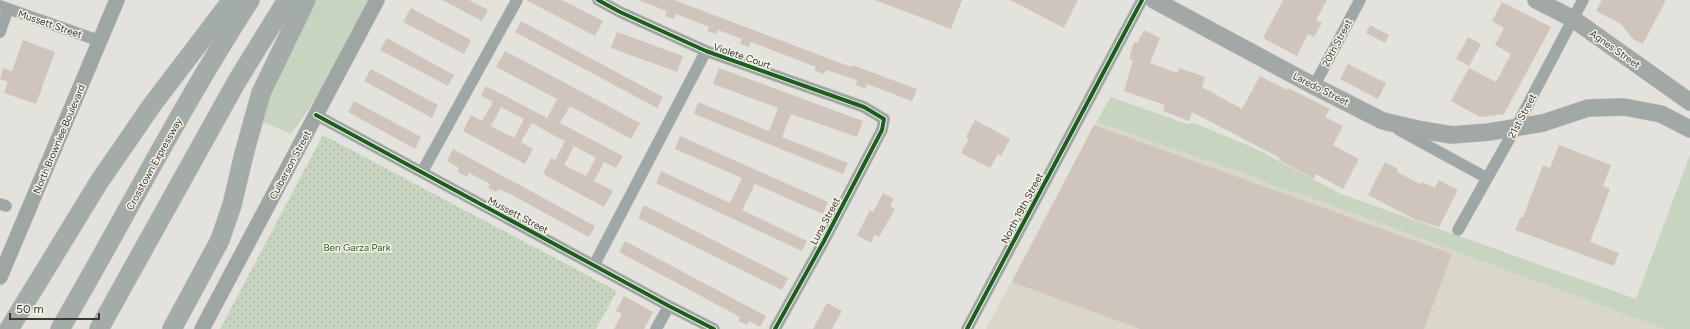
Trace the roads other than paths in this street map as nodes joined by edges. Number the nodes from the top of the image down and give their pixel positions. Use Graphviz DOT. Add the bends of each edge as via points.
graph roads {
  1 [pos="117,0"];
  2 [pos="232,0"];
  3 [pos="250,0"];
  4 [pos="287,0"];
  5 [pos="306,0"];
  6 [pos="377,0"];
  7 [pos="517,0"];
  8 [pos="598,0"];
  9 [pos="1142,0"];
  10 [pos="1154,0"];
  11 [pos="1360,0"];
  12 [pos="1536,0"];
  13 [pos="1583,0"];
  14 [pos="4,8"];
  15 [pos="1573,19"];
  16 [pos="0,32"];
  17 [pos="100,41"];
  18 [pos="706,52"];
  19 [pos="1314,86"];
  20 [pos="1690,102"];
  21 [pos="316,115"];
  22 [pos="884,119"];
  23 [pos="1383,121"];
  24 [pos="1516,127"];
  25 [pos="1690,129"];
  26 [pos="422,172"];
  27 [pos="1487,178"];
  28 [pos="1458,230"];
  29 [pos="61,244"];
  30 [pos="594,265"];
  31 [pos="0,277"];
  32 [pos="669,306"];
  33 [pos="9,329"];
  34 [pos="13,329"];
  35 [pos="60,329"];
  36 [pos="99,329"];
  37 [pos="172,329"];
  38 [pos="202,329"];
  39 [pos="656,329"];
  40 [pos="714,329"];
  41 [pos="775,329"];
  42 [pos="967,329"];
  1 -- 17 [label="main road, North Brownlee Boulevard"];
  2 -- 29 [label="highway" via="152,105 99,182"];
  3 -- 35 [label="highway, Crosstown Expressway" via="212,60"];
  4 -- 36 [label="highway" via="237,81"];
  5 -- 37 [label="highway" via="261,93 232,205 220,240"];
  6 -- 21 [label="main road, Culberson Street"];
  7 -- 26 [label="street"];
  8 -- 18 [label="street, Violete Court"];
  9 -- 42 [label="street, North 19th Street"];
  10 -- 19 [label="main road, Laredo Street"];
  11 -- 19 [label="street, 20th Street"];
  12 -- 15 [label="main road, Agnes Street"];
  13 -- 15 [label="street, 21st Street"];
  14 -- 16 [label="street"];
  14 -- 17 [label="street, Mussett Street"];
  15 -- 20 [label="main road, Agnes Street"];
  15 -- 24 [label="street, 21st Street"];
  17 -- 31 [label="main road, North Brownlee Boulevard"];
  18 -- 22 [label="street, Violete Court" via="864,107"];
  18 -- 30 [label="street"];
  19 -- 23 [label="main road, Laredo Street"];
  21 -- 26 [label="street, Mussett Street"];
  21 -- 38 [label="main road, Culberson Street"];
  22 -- 41 [label="street, Luna Street" via="882,130"];
  23 -- 24 [label="main road" via="1452,134 1489,132"];
  23 -- 27 [label="street, Laredo Street"];
  24 -- 25 [label="main road" via="1543,123 1588,108 1624,107 1661,114"];
  24 -- 27 [label="street, 21st Street"];
  26 -- 30 [label="street, Mussett Street"];
  27 -- 28 [label="street, 21st Street"];
  29 -- 33 [label="highway"];
  29 -- 34 [label="highway"];
  30 -- 32 [label="street, Mussett Street"];
  32 -- 39 [label="street"];
  32 -- 40 [label="street, Mussett Street"];
}
